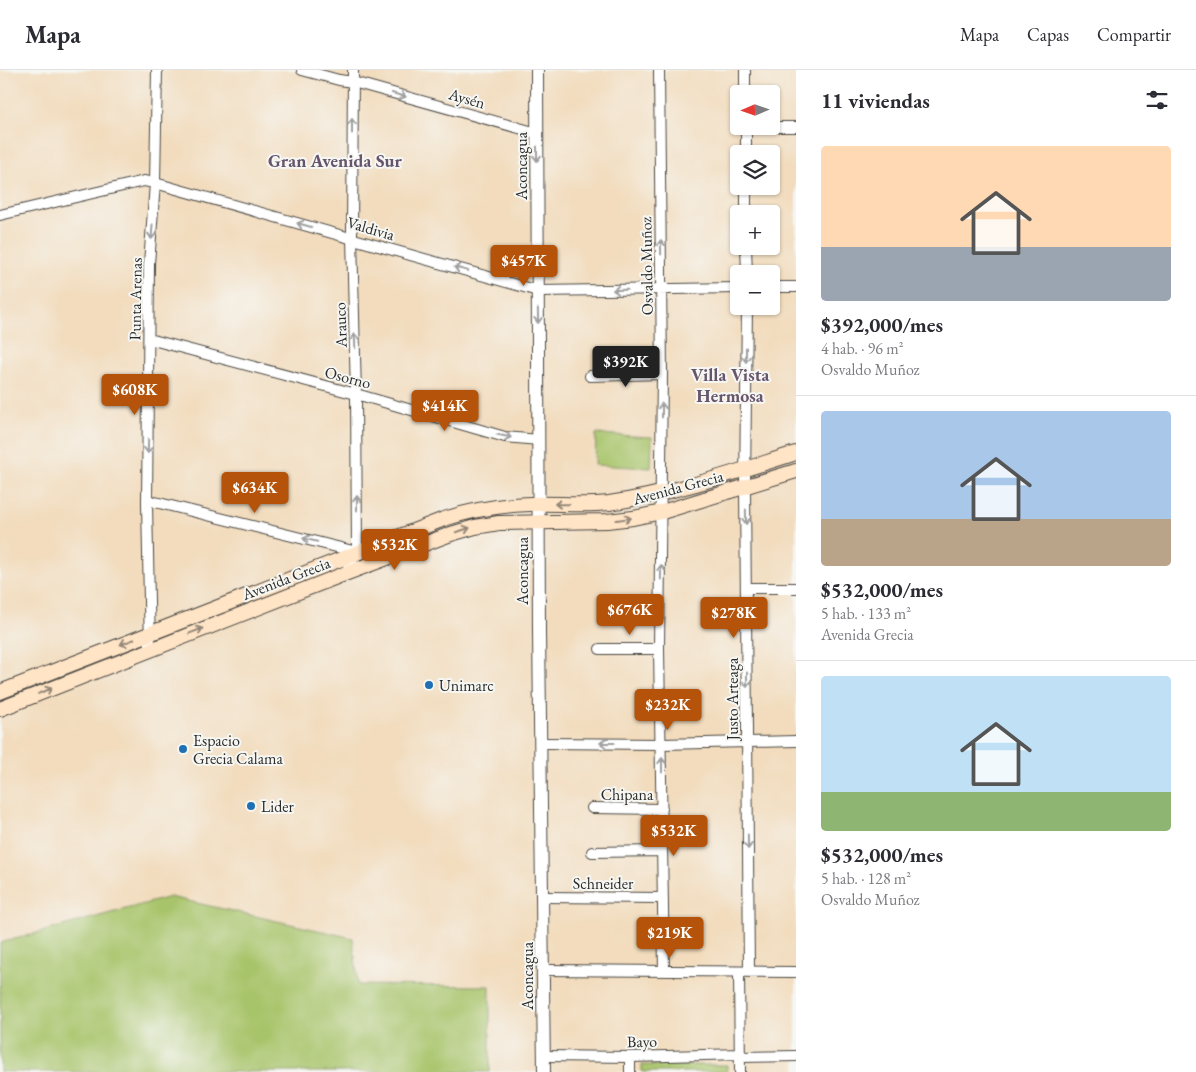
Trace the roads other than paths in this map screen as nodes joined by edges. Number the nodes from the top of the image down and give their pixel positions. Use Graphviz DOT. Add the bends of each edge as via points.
graph roads {
  1 [pos="157,70"];
  2 [pos="302,70"];
  3 [pos="352,70"];
  4 [pos="537,70"];
  5 [pos="659,70"];
  6 [pos="745,70"];
  7 [pos="352,82"];
  8 [pos="745,85"];
  9 [pos="780,127"];
  10 [pos="796,127"];
  11 [pos="537,133"];
  12 [pos="155,183"];
  13 [pos="0,215"];
  14 [pos="352,238"];
  15 [pos="780,287"];
  16 [pos="796,287"];
  17 [pos="730,288"];
  18 [pos="661,289"];
  19 [pos="538,291"];
  20 [pos="747,315"];
  21 [pos="149,339"];
  22 [pos="662,374"];
  23 [pos="590,376"];
  24 [pos="356,394"];
  25 [pos="539,440"];
  26 [pos="796,453"];
  27 [pos="746,469"];
  28 [pos="796,471"];
  29 [pos="745,487"];
  30 [pos="662,494"];
  31 [pos="147,500"];
  32 [pos="539,504"];
  33 [pos="662,512"];
  34 [pos="538,521"];
  35 [pos="357,552"];
  36 [pos="344,575"];
  37 [pos="747,588"];
  38 [pos="796,588"];
  39 [pos="149,634"];
  40 [pos="600,648"];
  41 [pos="150,649"];
  42 [pos="659,649"];
  43 [pos="0,692"];
  44 [pos="0,709"];
  45 [pos="796,741"];
  46 [pos="747,742"];
  47 [pos="541,743"];
  48 [pos="662,744"];
  49 [pos="592,808"];
  50 [pos="662,809"];
  51 [pos="592,852"];
  52 [pos="662,852"];
  53 [pos="542,897"];
  54 [pos="663,898"];
  55 [pos="543,970"];
  56 [pos="664,971"];
  57 [pos="744,972"];
  58 [pos="796,972"];
  59 [pos="544,1056"];
  60 [pos="741,1056"];
  61 [pos="796,1056"];
  62 [pos="630,1057"];
  63 [pos="544,1072"];
  64 [pos="630,1072"];
  65 [pos="740,1072"];
  1 -- 12 [label="street, Punta Arenas"];
  2 -- 7 [label="street, Aysén"];
  3 -- 7 [label="street, Arauco"];
  4 -- 11 [label="street, Aconcagua"];
  18 -- 5 [label="street, Osvaldo Muñoz, one-way"];
  6 -- 8 [label="street"];
  7 -- 11 [label="street, Aysén, one-way"];
  14 -- 7 [label="street, Arauco, one-way"];
  9 -- 10 [label="street"];
  11 -- 19 [label="street, Aconcagua, one-way"];
  12 -- 13 [label="street, Valdivia" via="144,181"];
  14 -- 12 [label="street, Valdivia, one-way"];
  12 -- 21 [label="street, Punta Arenas, one-way" via="149,264"];
  19 -- 14 [label="street, Valdivia, one-way"];
  24 -- 14 [label="street, Arauco, one-way"];
  15 -- 16 [label="street"];
  17 -- 18 [label="street, Valdivia"];
  18 -- 19 [label="street, Valdivia, one-way"];
  18 -- 22 [label="street, Osvaldo Muñoz"];
  19 -- 25 [label="street, Aconcagua, one-way"];
  20 -- 27 [label="street, Justo Arteaga, one-way"];
  21 -- 24 [label="street, Osorno"];
  21 -- 31 [label="street, Punta Arenas, one-way"];
  22 -- 23 [label="street"];
  30 -- 22 [label="street, Osvaldo Muñoz, one-way"];
  24 -- 25 [label="street, Osorno, one-way" via="505,436"];
  35 -- 24 [label="street, Arauco, one-way"];
  25 -- 32 [label="street, Aconcagua"];
  26 -- 27 [label="main road, Avenida Grecia"];
  27 -- 29 [label="street, Justo Arteaga"];
  27 -- 30 [label="main road, Avenida Grecia"];
  28 -- 29 [label="main road, Avenida Grecia"];
  29 -- 33 [label="main road, Avenida Grecia"];
  29 -- 37 [label="street, Justo Arteaga, one-way"];
  30 -- 32 [label="main road, Avenida Grecia, one-way" via="607,503"];
  30 -- 33 [label="street, Osvaldo Muñoz"];
  35 -- 31 [label="street, one-way"];
  31 -- 39 [label="street, Punta Arenas"];
  32 -- 34 [label="street, Aconcagua"];
  32 -- 35 [label="main road, Avenida Grecia" via="474,510"];
  34 -- 33 [label="main road, Avenida Grecia, one-way" via="607,521"];
  42 -- 33 [label="street, Osvaldo Muñoz, one-way"];
  36 -- 34 [label="main road, Avenida Grecia, one-way" via="475,527"];
  34 -- 47 [label="street, Aconcagua"];
  35 -- 36 [label="street, Arauco"];
  35 -- 39 [label="main road, Avenida Grecia"];
  41 -- 36 [label="main road, Avenida Grecia, one-way"];
  37 -- 38 [label="street"];
  37 -- 46 [label="street, Justo Arteaga, one-way"];
  39 -- 41 [label="street, Punta Arenas"];
  39 -- 43 [label="main road, Avenida Grecia, one-way"];
  40 -- 42 [label="street"];
  44 -- 41 [label="main road, Avenida Grecia, one-way"];
  42 -- 48 [label="street, Osvaldo Muñoz"];
  45 -- 46 [label="street"];
  46 -- 48 [label="street"];
  46 -- 57 [label="street, Justo Arteaga, one-way"];
  48 -- 47 [label="street, one-way"];
  47 -- 53 [label="street, Aconcagua"];
  50 -- 48 [label="street, Osvaldo Muñoz, one-way"];
  49 -- 50 [label="street, Chipana"];
  50 -- 52 [label="street, Osvaldo Muñoz"];
  51 -- 52 [label="street"];
  52 -- 54 [label="street, Osvaldo Muñoz"];
  53 -- 54 [label="street, Schneider"];
  53 -- 55 [label="street, Aconcagua"];
  54 -- 56 [label="street, Osvaldo Muñoz"];
  55 -- 56 [label="street"];
  55 -- 59 [label="street, Aconcagua"];
  56 -- 57 [label="street"];
  57 -- 58 [label="street"];
  57 -- 60 [label="street, Justo Arteaga"];
  59 -- 62 [label="street, Bayo"];
  59 -- 63 [label="street, Aconcagua"];
  60 -- 61 [label="street, Bayo"];
  60 -- 62 [label="street, Bayo"];
  60 -- 65 [label="street, Justo Arteaga"];
  62 -- 64 [label="street"];
}
